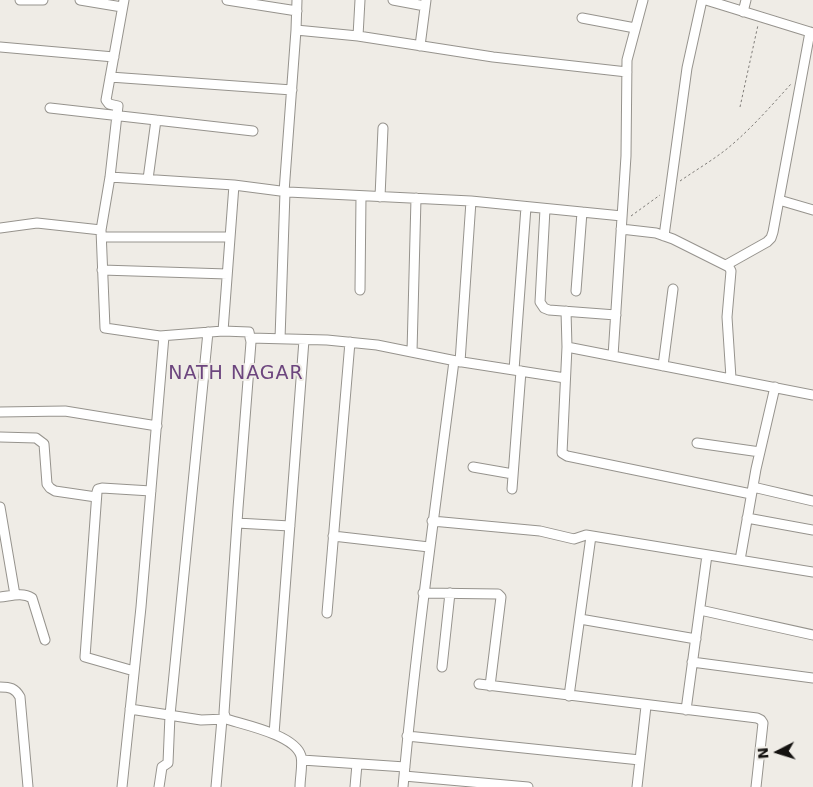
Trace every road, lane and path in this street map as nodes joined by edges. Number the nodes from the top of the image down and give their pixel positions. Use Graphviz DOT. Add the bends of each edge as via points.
graph roads {
  1 [pos="20,0"];
  2 [pos="44,0"];
  3 [pos="80,0"];
  4 [pos="227,0"];
  5 [pos="297,0"];
  6 [pos="360,0"];
  7 [pos="393,0"];
  8 [pos="643,0"];
  9 [pos="702,0"];
  10 [pos="706,0"];
  11 [pos="746,0"];
  12 [pos="123,3"];
  13 [pos="425,3"];
  14 [pos="297,11"];
  15 [pos="743,12"];
  16 [pos="760,17"];
  17 [pos="582,18"];
  18 [pos="635,28"];
  19 [pos="296,30"];
  20 [pos="812,32"];
  21 [pos="358,36"];
  22 [pos="0,46"];
  23 [pos="420,46"];
  24 [pos="114,57"];
  25 [pos="627,72"];
  26 [pos="110,77"];
  27 [pos="790,85"];
  28 [pos="292,90"];
  29 [pos="740,107"];
  30 [pos="50,108"];
  31 [pos="117,115"];
  32 [pos="156,120"];
  33 [pos="383,128"];
  34 [pos="253,130"];
  35 [pos="110,176"];
  36 [pos="148,179"];
  37 [pos="234,185"];
  38 [pos="671,187"];
  39 [pos="284,192"];
  40 [pos="361,196"];
  41 [pos="380,197"];
  42 [pos="416,198"];
  43 [pos="779,200"];
  44 [pos="471,201"];
  45 [pos="526,207"];
  46 [pos="545,209"];
  47 [pos="813,210"];
  48 [pos="582,212"];
  49 [pos="622,216"];
  50 [pos="0,228"];
  51 [pos="621,229"];
  52 [pos="102,234"];
  53 [pos="664,236"];
  54 [pos="230,237"];
  55 [pos="726,265"];
  56 [pos="102,270"];
  57 [pos="227,274"];
  58 [pos="673,289"];
  59 [pos="360,290"];
  60 [pos="576,291"];
  61 [pos="566,311"];
  62 [pos="616,315"];
  63 [pos="223,331"];
  64 [pos="208,332"];
  65 [pos="164,336"];
  66 [pos="250,338"];
  67 [pos="280,339"];
  68 [pos="304,340"];
  69 [pos="350,342"];
  70 [pos="566,347"];
  71 [pos="412,352"];
  72 [pos="614,356"];
  73 [pos="457,361"];
  74 [pos="663,366"];
  75 [pos="518,370"];
  76 [pos="565,378"];
  77 [pos="731,378"];
  78 [pos="775,387"];
  79 [pos="813,395"];
  80 [pos="0,412"];
  81 [pos="157,426"];
  82 [pos="0,438"];
  83 [pos="697,443"];
  84 [pos="760,452"];
  85 [pos="473,467"];
  86 [pos="514,474"];
  87 [pos="512,489"];
  88 [pos="752,491"];
  89 [pos="151,492"];
  90 [pos="96,497"];
  91 [pos="813,501"];
  92 [pos="0,507"];
  93 [pos="747,518"];
  94 [pos="432,521"];
  95 [pos="237,523"];
  96 [pos="290,526"];
  97 [pos="813,530"];
  98 [pos="333,536"];
  99 [pos="591,536"];
  100 [pos="429,547"];
  101 [pos="707,555"];
  102 [pos="740,560"];
  103 [pos="813,572"];
  104 [pos="423,593"];
  105 [pos="450,594"];
  106 [pos="15,595"];
  107 [pos="0,597"];
  108 [pos="700,610"];
  109 [pos="327,613"];
  110 [pos="580,619"];
  111 [pos="813,635"];
  112 [pos="696,639"];
  113 [pos="45,640"];
  114 [pos="692,662"];
  115 [pos="442,667"];
  116 [pos="134,671"];
  117 [pos="813,678"];
  118 [pos="479,684"];
  119 [pos="490,686"];
  120 [pos="0,687"];
  121 [pos="569,696"];
  122 [pos="646,706"];
  123 [pos="130,709"];
  124 [pos="686,710"];
  125 [pos="170,715"];
  126 [pos="224,719"];
  127 [pos="274,734"];
  128 [pos="407,736"];
  129 [pos="302,760"];
  130 [pos="640,760"];
  131 [pos="357,764"];
  132 [pos="404,772"];
  133 [pos="28,787"];
  134 [pos="122,787"];
  135 [pos="159,787"];
  136 [pos="216,787"];
  137 [pos="300,787"];
  138 [pos="355,787"];
  139 [pos="403,787"];
  140 [pos="528,787"];
  141 [pos="637,787"];
  142 [pos="756,787"];
  1 -- 2 [label="street"];
  3 -- 12 [label="street"];
  4 -- 14 [label="street"];
  5 -- 14 [label="street"];
  6 -- 21 [label="street"];
  7 -- 13 [label="street"];
  8 -- 18 [label="street"];
  9 -- 38 [label="street" via="687,68"];
  10 -- 15 [label="street"];
  11 -- 15 [label="street"];
  12 -- 24 [label="street"];
  13 -- 23 [label="street"];
  14 -- 19 [label="street"];
  15 -- 16 [label="street"];
  16 -- 20 [label="street"];
  16 -- 29 [label="path"];
  17 -- 18 [label="street"];
  18 -- 25 [label="street"];
  19 -- 21 [label="street"];
  19 -- 28 [label="street"];
  20 -- 43 [label="street"];
  21 -- 23 [label="street"];
  22 -- 24 [label="street"];
  23 -- 25 [label="street"];
  24 -- 26 [label="street"];
  25 -- 49 [label="street"];
  26 -- 28 [label="street"];
  26 -- 31 [label="street" via="106,100 118,106"];
  27 -- 38 [label="path" via="726,149"];
  28 -- 39 [label="street"];
  30 -- 31 [label="street"];
  31 -- 32 [label="street"];
  31 -- 35 [label="street"];
  32 -- 34 [label="street"];
  32 -- 36 [label="street"];
  33 -- 41 [label="street"];
  35 -- 36 [label="street"];
  35 -- 52 [label="street"];
  36 -- 37 [label="street"];
  37 -- 39 [label="street"];
  37 -- 54 [label="street"];
  38 -- 49 [label="path" via="632,216"];
  38 -- 53 [label="street"];
  39 -- 40 [label="street"];
  39 -- 67 [label="street"];
  40 -- 41 [label="street"];
  40 -- 59 [label="street"];
  41 -- 42 [label="street"];
  42 -- 44 [label="street"];
  42 -- 71 [label="street"];
  43 -- 47 [label="street"];
  43 -- 55 [label="street" via="771,238"];
  44 -- 45 [label="street"];
  44 -- 73 [label="street"];
  45 -- 46 [label="street"];
  45 -- 75 [label="street"];
  46 -- 48 [label="street"];
  46 -- 61 [label="street" via="540,302 549,310"];
  48 -- 49 [label="street"];
  48 -- 60 [label="street"];
  49 -- 51 [label="street"];
  50 -- 52 [label="street" via="36,223"];
  51 -- 53 [label="street"];
  51 -- 62 [label="street"];
  52 -- 54 [label="street"];
  52 -- 56 [label="street"];
  53 -- 55 [label="street"];
  54 -- 57 [label="street"];
  55 -- 77 [label="street" via="731,272 727,318"];
  56 -- 57 [label="street"];
  56 -- 65 [label="street" via="105,328"];
  57 -- 63 [label="street"];
  58 -- 74 [label="street"];
  61 -- 62 [label="street"];
  61 -- 70 [label="street"];
  62 -- 72 [label="street"];
  63 -- 64 [label="street"];
  63 -- 66 [label="street" via="249,332"];
  64 -- 65 [label="street"];
  64 -- 125 [label="street"];
  65 -- 81 [label="street"];
  66 -- 67 [label="street"];
  66 -- 95 [label="street"];
  67 -- 68 [label="street"];
  68 -- 69 [label="street"];
  68 -- 96 [label="street"];
  69 -- 71 [label="street"];
  69 -- 98 [label="street"];
  70 -- 72 [label="street"];
  70 -- 76 [label="street"];
  71 -- 73 [label="street"];
  72 -- 74 [label="street"];
  73 -- 75 [label="street"];
  73 -- 94 [label="street"];
  74 -- 77 [label="street"];
  75 -- 76 [label="street"];
  75 -- 86 [label="street"];
  76 -- 88 [label="street" via="562,453"];
  77 -- 78 [label="street"];
  78 -- 79 [label="street"];
  78 -- 84 [label="street"];
  80 -- 81 [label="street" via="65,411"];
  81 -- 89 [label="street"];
  82 -- 90 [label="street" via="41,440 44,444 46,484 54,491"];
  83 -- 84 [label="street"];
  84 -- 88 [label="street"];
  85 -- 86 [label="street"];
  86 -- 87 [label="street"];
  88 -- 91 [label="street"];
  88 -- 93 [label="street"];
  89 -- 90 [label="street" via="102,488 98,489"];
  89 -- 116 [label="street"];
  90 -- 116 [label="street" via="85,657"];
  92 -- 106 [label="street"];
  93 -- 97 [label="street"];
  93 -- 102 [label="street"];
  94 -- 99 [label="street" via="540,531 574,539"];
  94 -- 100 [label="street"];
  95 -- 96 [label="street"];
  95 -- 126 [label="street"];
  96 -- 127 [label="street"];
  98 -- 100 [label="street"];
  98 -- 109 [label="street"];
  99 -- 101 [label="street"];
  99 -- 110 [label="street"];
  100 -- 104 [label="street"];
  101 -- 102 [label="street"];
  101 -- 108 [label="street"];
  102 -- 103 [label="street"];
  104 -- 105 [label="street"];
  104 -- 128 [label="street"];
  105 -- 115 [label="street"];
  105 -- 119 [label="street" via="498,594 501,597"];
  106 -- 107 [label="street"];
  106 -- 113 [label="street" via="32,598"];
  108 -- 111 [label="street"];
  108 -- 112 [label="street"];
  110 -- 112 [label="street"];
  110 -- 121 [label="street"];
  112 -- 114 [label="street"];
  114 -- 117 [label="street"];
  114 -- 124 [label="street"];
  116 -- 123 [label="street"];
  118 -- 119 [label="street"];
  119 -- 121 [label="street"];
  120 -- 133 [label="street" via="10,687 20,697"];
  121 -- 122 [label="street"];
  122 -- 124 [label="street"];
  122 -- 130 [label="street"];
  123 -- 125 [label="street"];
  123 -- 134 [label="street"];
  124 -- 142 [label="street" via="761,720"];
  125 -- 126 [label="street" via="201,720"];
  125 -- 135 [label="street" via="168,763 162,767"];
  126 -- 127 [label="street"];
  126 -- 136 [label="street"];
  127 -- 129 [label="street" via="298,750"];
  128 -- 130 [label="street"];
  128 -- 132 [label="street"];
  129 -- 131 [label="street"];
  129 -- 137 [label="street"];
  130 -- 141 [label="street"];
  131 -- 132 [label="street"];
  131 -- 138 [label="street"];
  132 -- 139 [label="street"];
  132 -- 140 [label="street"];
}
